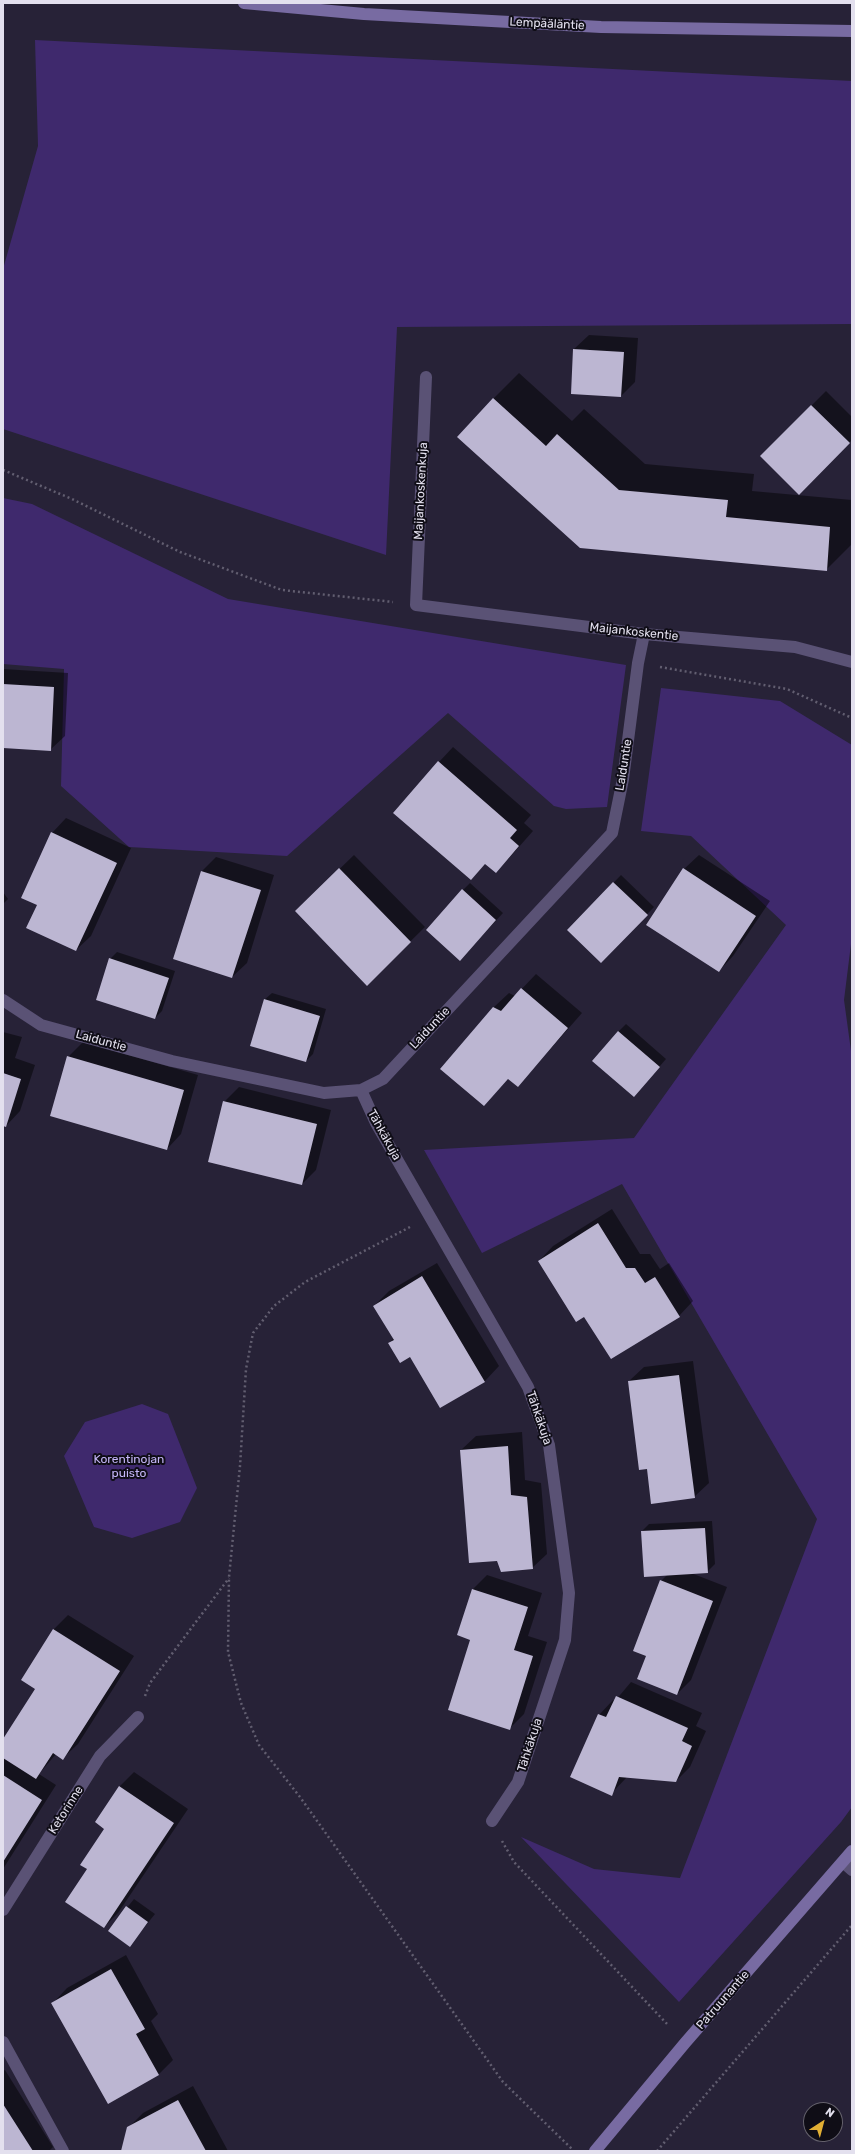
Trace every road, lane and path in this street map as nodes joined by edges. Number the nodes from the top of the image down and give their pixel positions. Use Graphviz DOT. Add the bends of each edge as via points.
graph roads {
  1 [pos="244,3"];
  2 [pos="852,31"];
  3 [pos="426,377"];
  4 [pos="3,470"];
  5 [pos="416,605"];
  6 [pos="644,634"];
  7 [pos="852,662"];
  8 [pos="638,664"];
  9 [pos="852,718"];
  10 [pos="3,1000"];
  11 [pos="361,1090"];
  12 [pos="430,1217"];
  13 [pos="229,1577"];
  14 [pos="138,1717"];
  15 [pos="492,1821"];
  16 [pos="852,1850"];
  17 [pos="847,1866"];
  18 [pos="3,1910"];
  19 [pos="852,1925"];
  20 [pos="3,2042"];
  21 [pos="685,2043"];
  22 [pos="63,2151"];
  23 [pos="575,2151"];
  24 [pos="595,2151"];
  25 [pos="657,2151"];
  1 -- 2 [label="main road, Lempääläntie" via="364,14 601,27"];
  3 -- 5 [label="street, Maijankoskenkuja"];
  4 -- 5 [label="path" via="72,499 180,552 282,590"];
  5 -- 6 [label="street, Maijankoskentie"];
  6 -- 7 [label="street, Maijankoskentie" via="796,648"];
  6 -- 8 [label="street, Laiduntie"];
  8 -- 9 [label="path" via="787,689"];
  8 -- 11 [label="street, Laiduntie" via="623,779 612,832 383,1079"];
  10 -- 11 [label="street, Laiduntie" via="41,1024 172,1061 324,1093"];
  11 -- 12 [label="street, Tähkäkuja" via="376,1123"];
  12 -- 13 [label="path" via="305,1282 274,1306 253,1333 246,1369"];
  12 -- 15 [label="street, Tähkäkuja" via="531,1394 549,1445 569,1593 565,1640 521,1774"];
  13 -- 14 [label="path" via="150,1683"];
  13 -- 23 [label="path" via="228,1652 241,1703 260,1745 300,1797 503,2082"];
  14 -- 18 [label="street, Ketorinne" via="100,1756"];
  15 -- 21 [label="path" via="514,1862"];
  16 -- 17 [label="main road, Patruunantie"];
  17 -- 21 [label="main road, Patruunantie"];
  19 -- 25 [label="path"];
  20 -- 22 [label="street"];
  21 -- 24 [label="main road, Patruunantie"];
}
